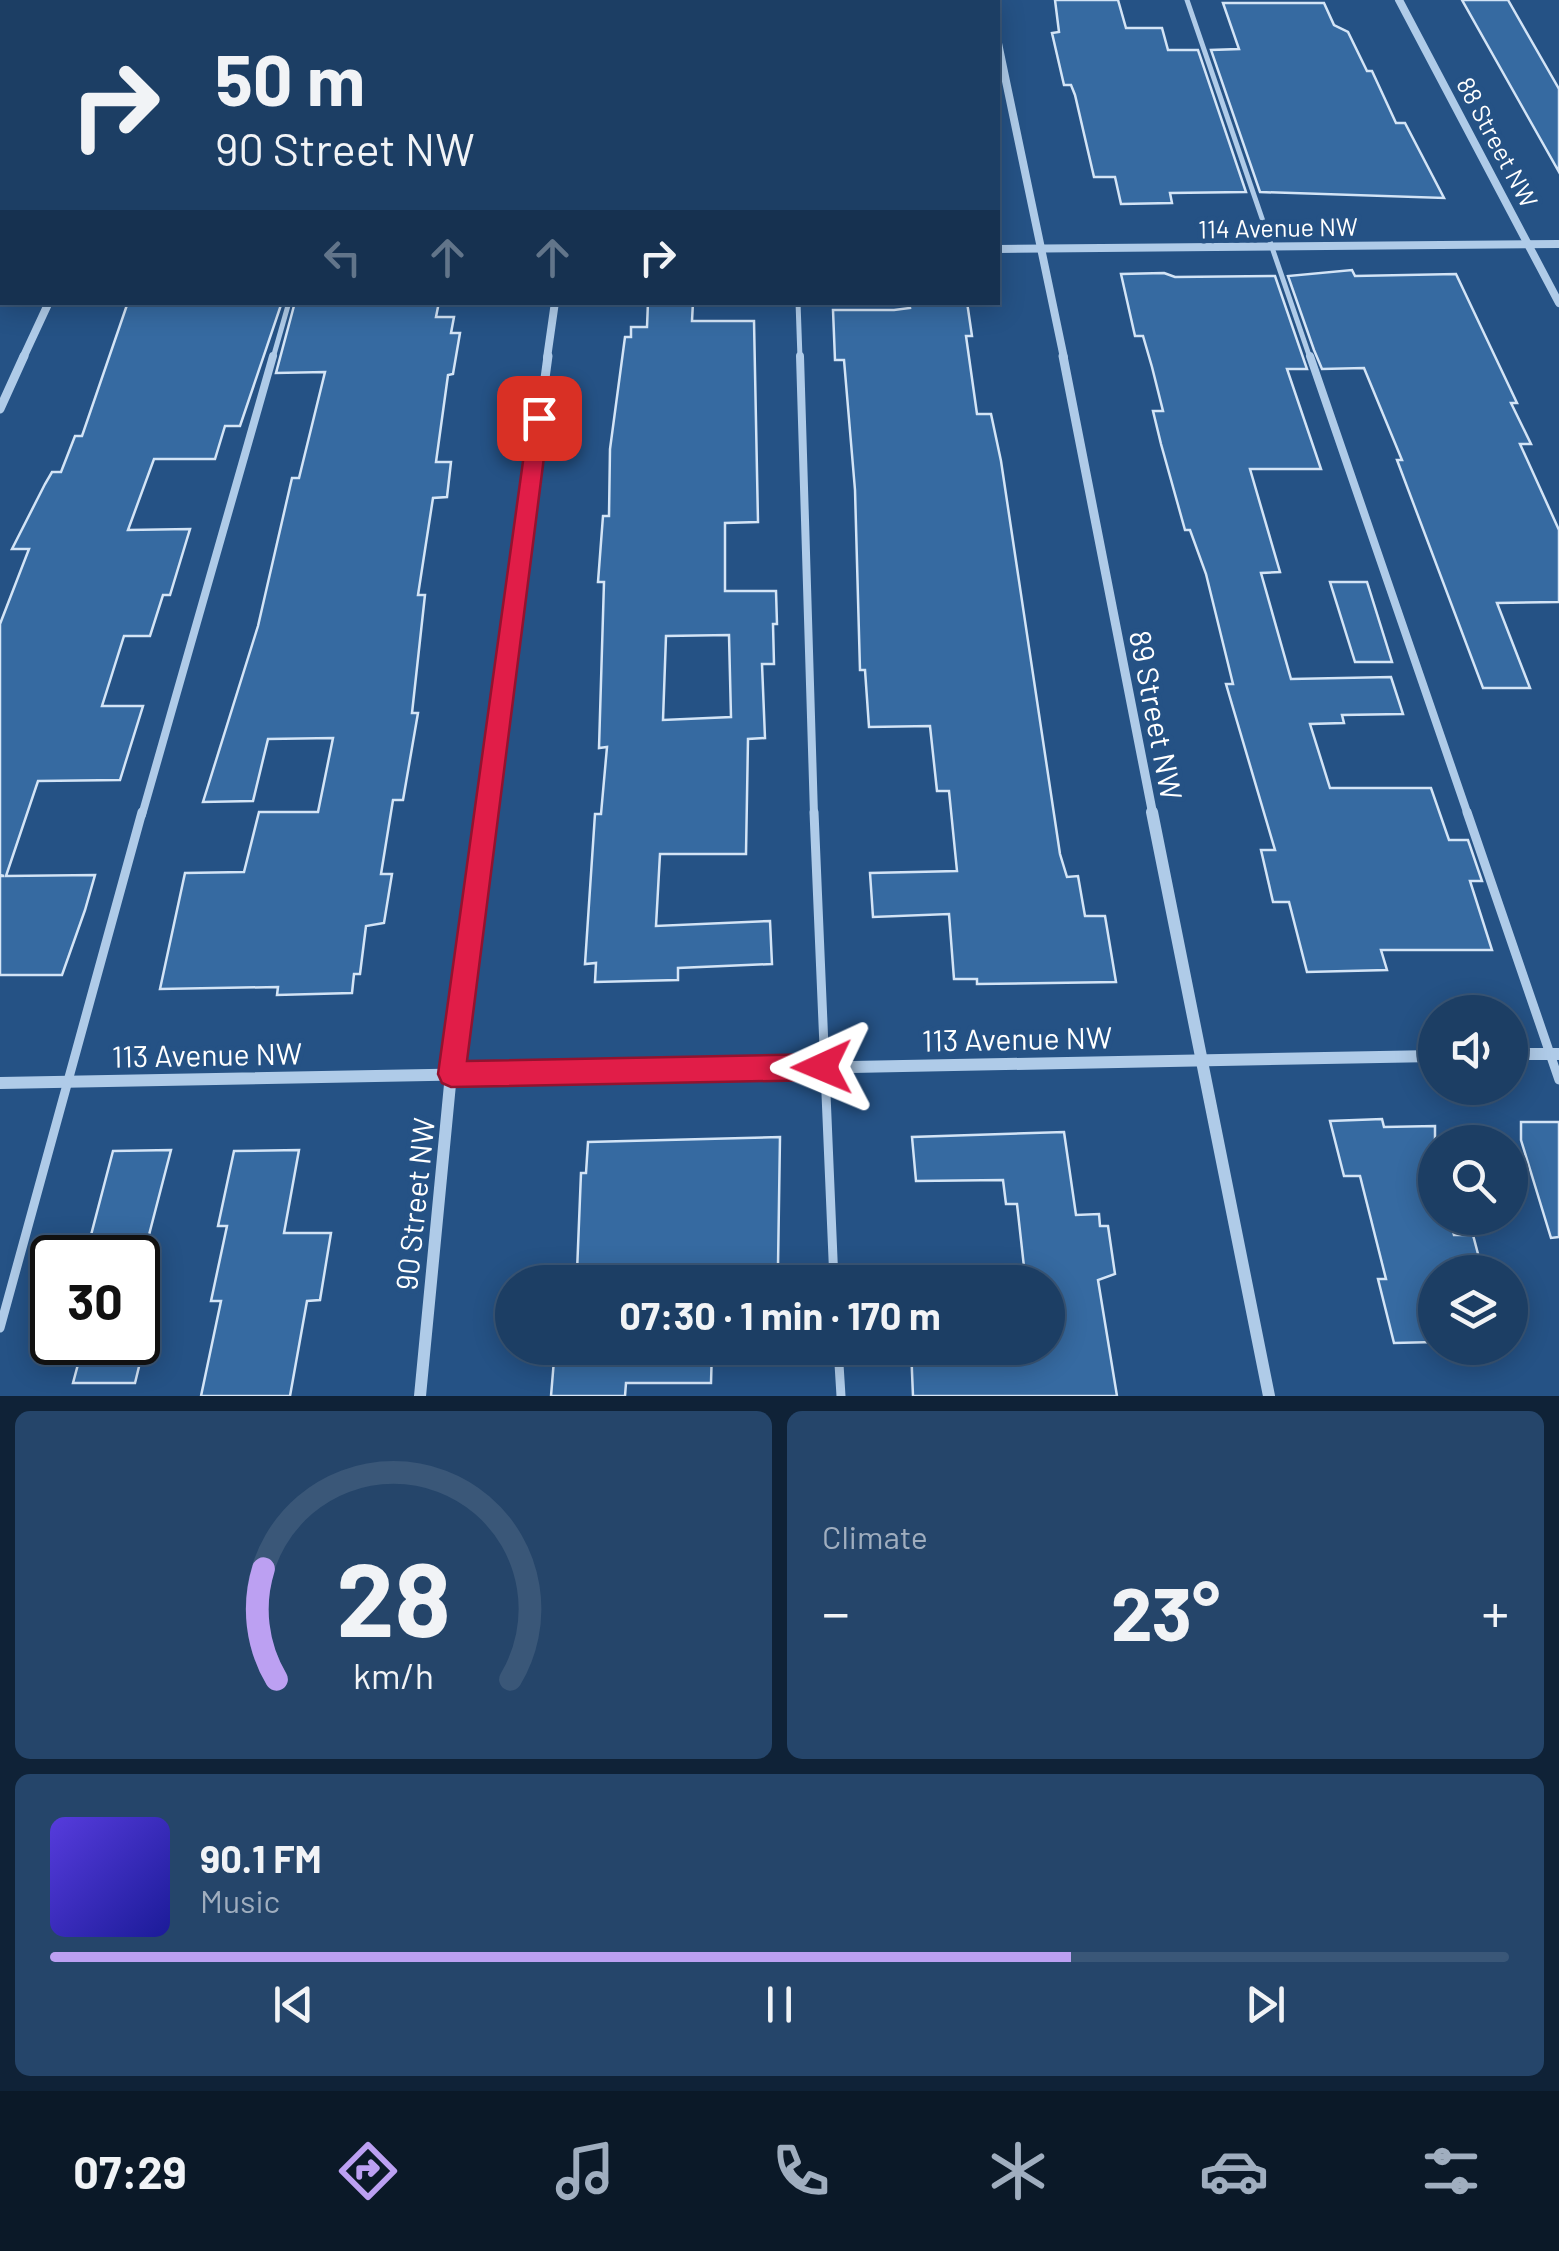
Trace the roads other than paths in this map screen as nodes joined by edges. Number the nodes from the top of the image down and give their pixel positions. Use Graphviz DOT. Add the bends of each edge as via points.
graph roads {
  1 [pos="1187,0"];
  2 [pos="1400,0"];
  3 [pos="1000,52"];
  4 [pos="1530,244"];
  5 [pos="1559,244"];
  6 [pos="1275,247"];
  7 [pos="1042,249"];
  8 [pos="1000,250"];
  9 [pos="1559,303"];
  10 [pos="48,305"];
  11 [pos="289,305"];
  12 [pos="555,305"];
  13 [pos="798,305"];
  14 [pos="0,409"];
  15 [pos="1528,1054"];
  16 [pos="1554,1054"];
  17 [pos="1418,1056"];
  18 [pos="1197,1060"];
  19 [pos="822,1067"];
  20 [pos="451,1074"];
  21 [pos="1559,1080"];
  22 [pos="65,1081"];
  23 [pos="0,1082"];
  24 [pos="833,1265"];
  25 [pos="0,1328"];
  26 [pos="839,1365"];
  27 [pos="420,1396"];
  28 [pos="841,1396"];
  29 [pos="1269,1396"];
  1 -- 6 [label="lane"];
  2 -- 4 [label="street, 88 Street NW"];
  3 -- 7 [label="street, 89 Street NW"];
  4 -- 5 [label="street, 114 Avenue NW"];
  4 -- 6 [label="street, 114 Avenue NW"];
  4 -- 9 [label="street, 88 Street NW"];
  6 -- 7 [label="street, 114 Avenue NW"];
  6 -- 16 [label="lane"];
  7 -- 8 [label="street, 114 Avenue NW"];
  7 -- 18 [label="street, 89 Street NW"];
  10 -- 14 [label="street"];
  11 -- 22 [label="lane"];
  12 -- 20 [label="street, 90 Street NW"];
  13 -- 19 [label="lane"];
  15 -- 16 [label="street"];
  16 -- 21 [label="lane"];
  17 -- 18 [label="street, 113 Avenue NW"];
  18 -- 19 [label="street, 113 Avenue NW"];
  18 -- 29 [label="street, 89 Street NW"];
  19 -- 20 [label="street, 113 Avenue NW"];
  19 -- 24 [label="lane"];
  20 -- 22 [label="street, 113 Avenue NW"];
  20 -- 27 [label="street, 90 Street NW"];
  22 -- 23 [label="street, 113 Avenue NW"];
  22 -- 25 [label="lane"];
  26 -- 28 [label="lane"];
}
